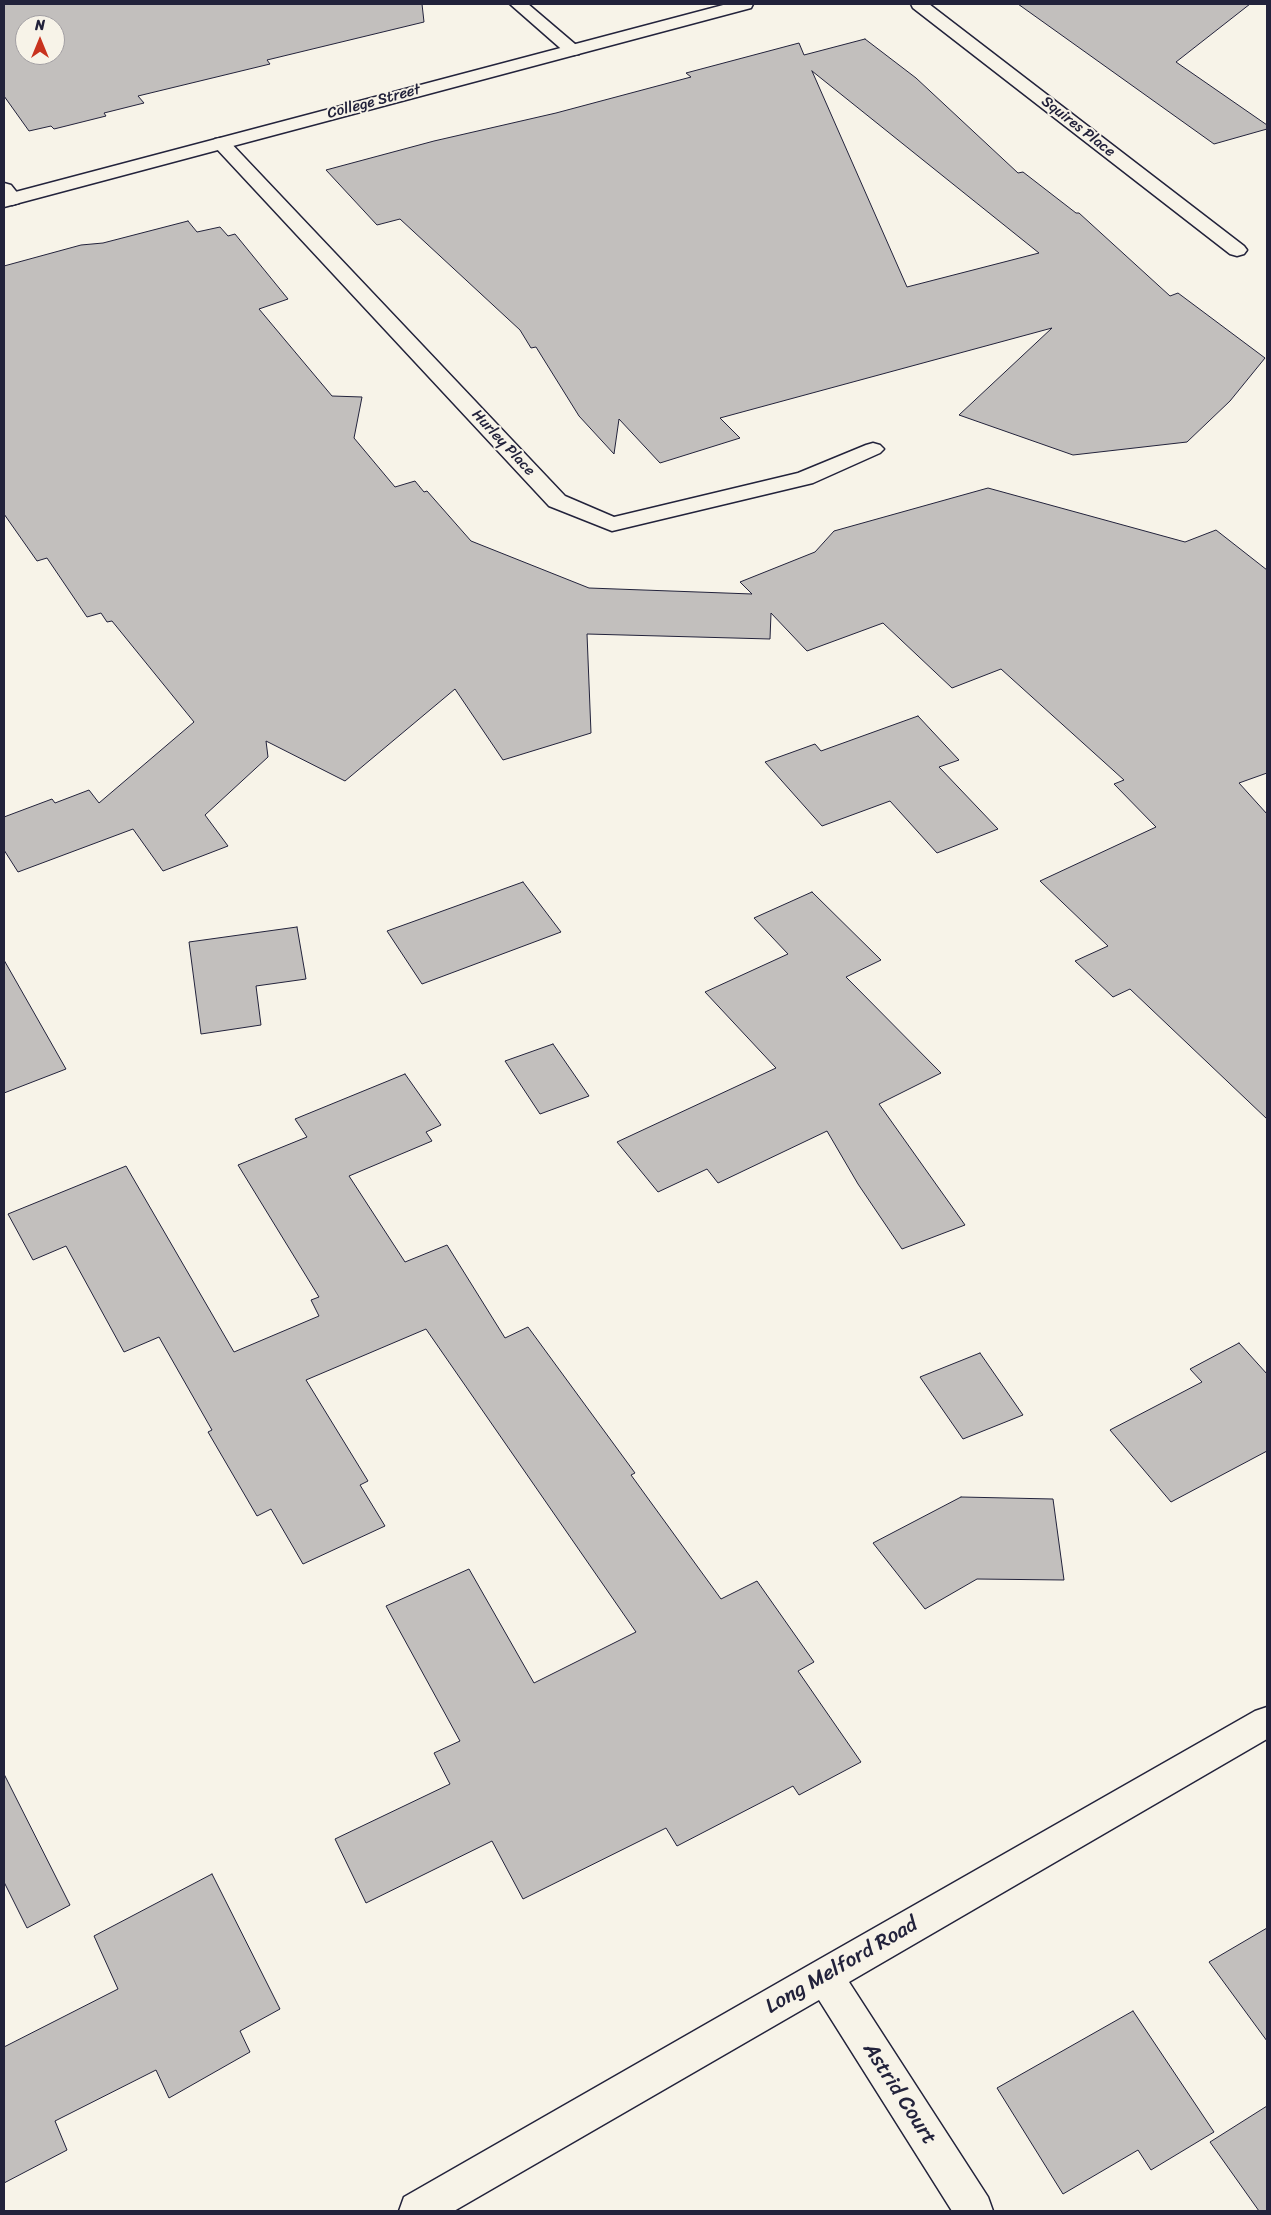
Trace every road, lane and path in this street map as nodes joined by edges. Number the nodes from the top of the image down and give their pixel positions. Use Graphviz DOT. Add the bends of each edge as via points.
graph roads {
  1 [pos="518,4"];
  2 [pos="745,4"];
  3 [pos="919,4"];
  4 [pos="573,50"];
  5 [pos="222,143"];
  6 [pos="6,196"];
  7 [pos="1236,250"];
  8 [pos="873,449"];
  9 [pos="1267,1722"];
  10 [pos="824,1976"];
  11 [pos="418,2211"];
  12 [pos="974,2211"];
  1 -- 4 [label="street"];
  2 -- 4 [label="street, College Street"];
  3 -- 7 [label="street, Squires Place"];
  4 -- 5 [label="street, College Street"];
  5 -- 6 [label="street, College Street"];
  5 -- 8 [label="street, Hurley Place" via="557,501 612,524 805,478"];
  9 -- 10 [label="street, Long Melford Road"];
  10 -- 11 [label="street, Long Melford Road"];
  10 -- 12 [label="street, Astrid Court"];
}
